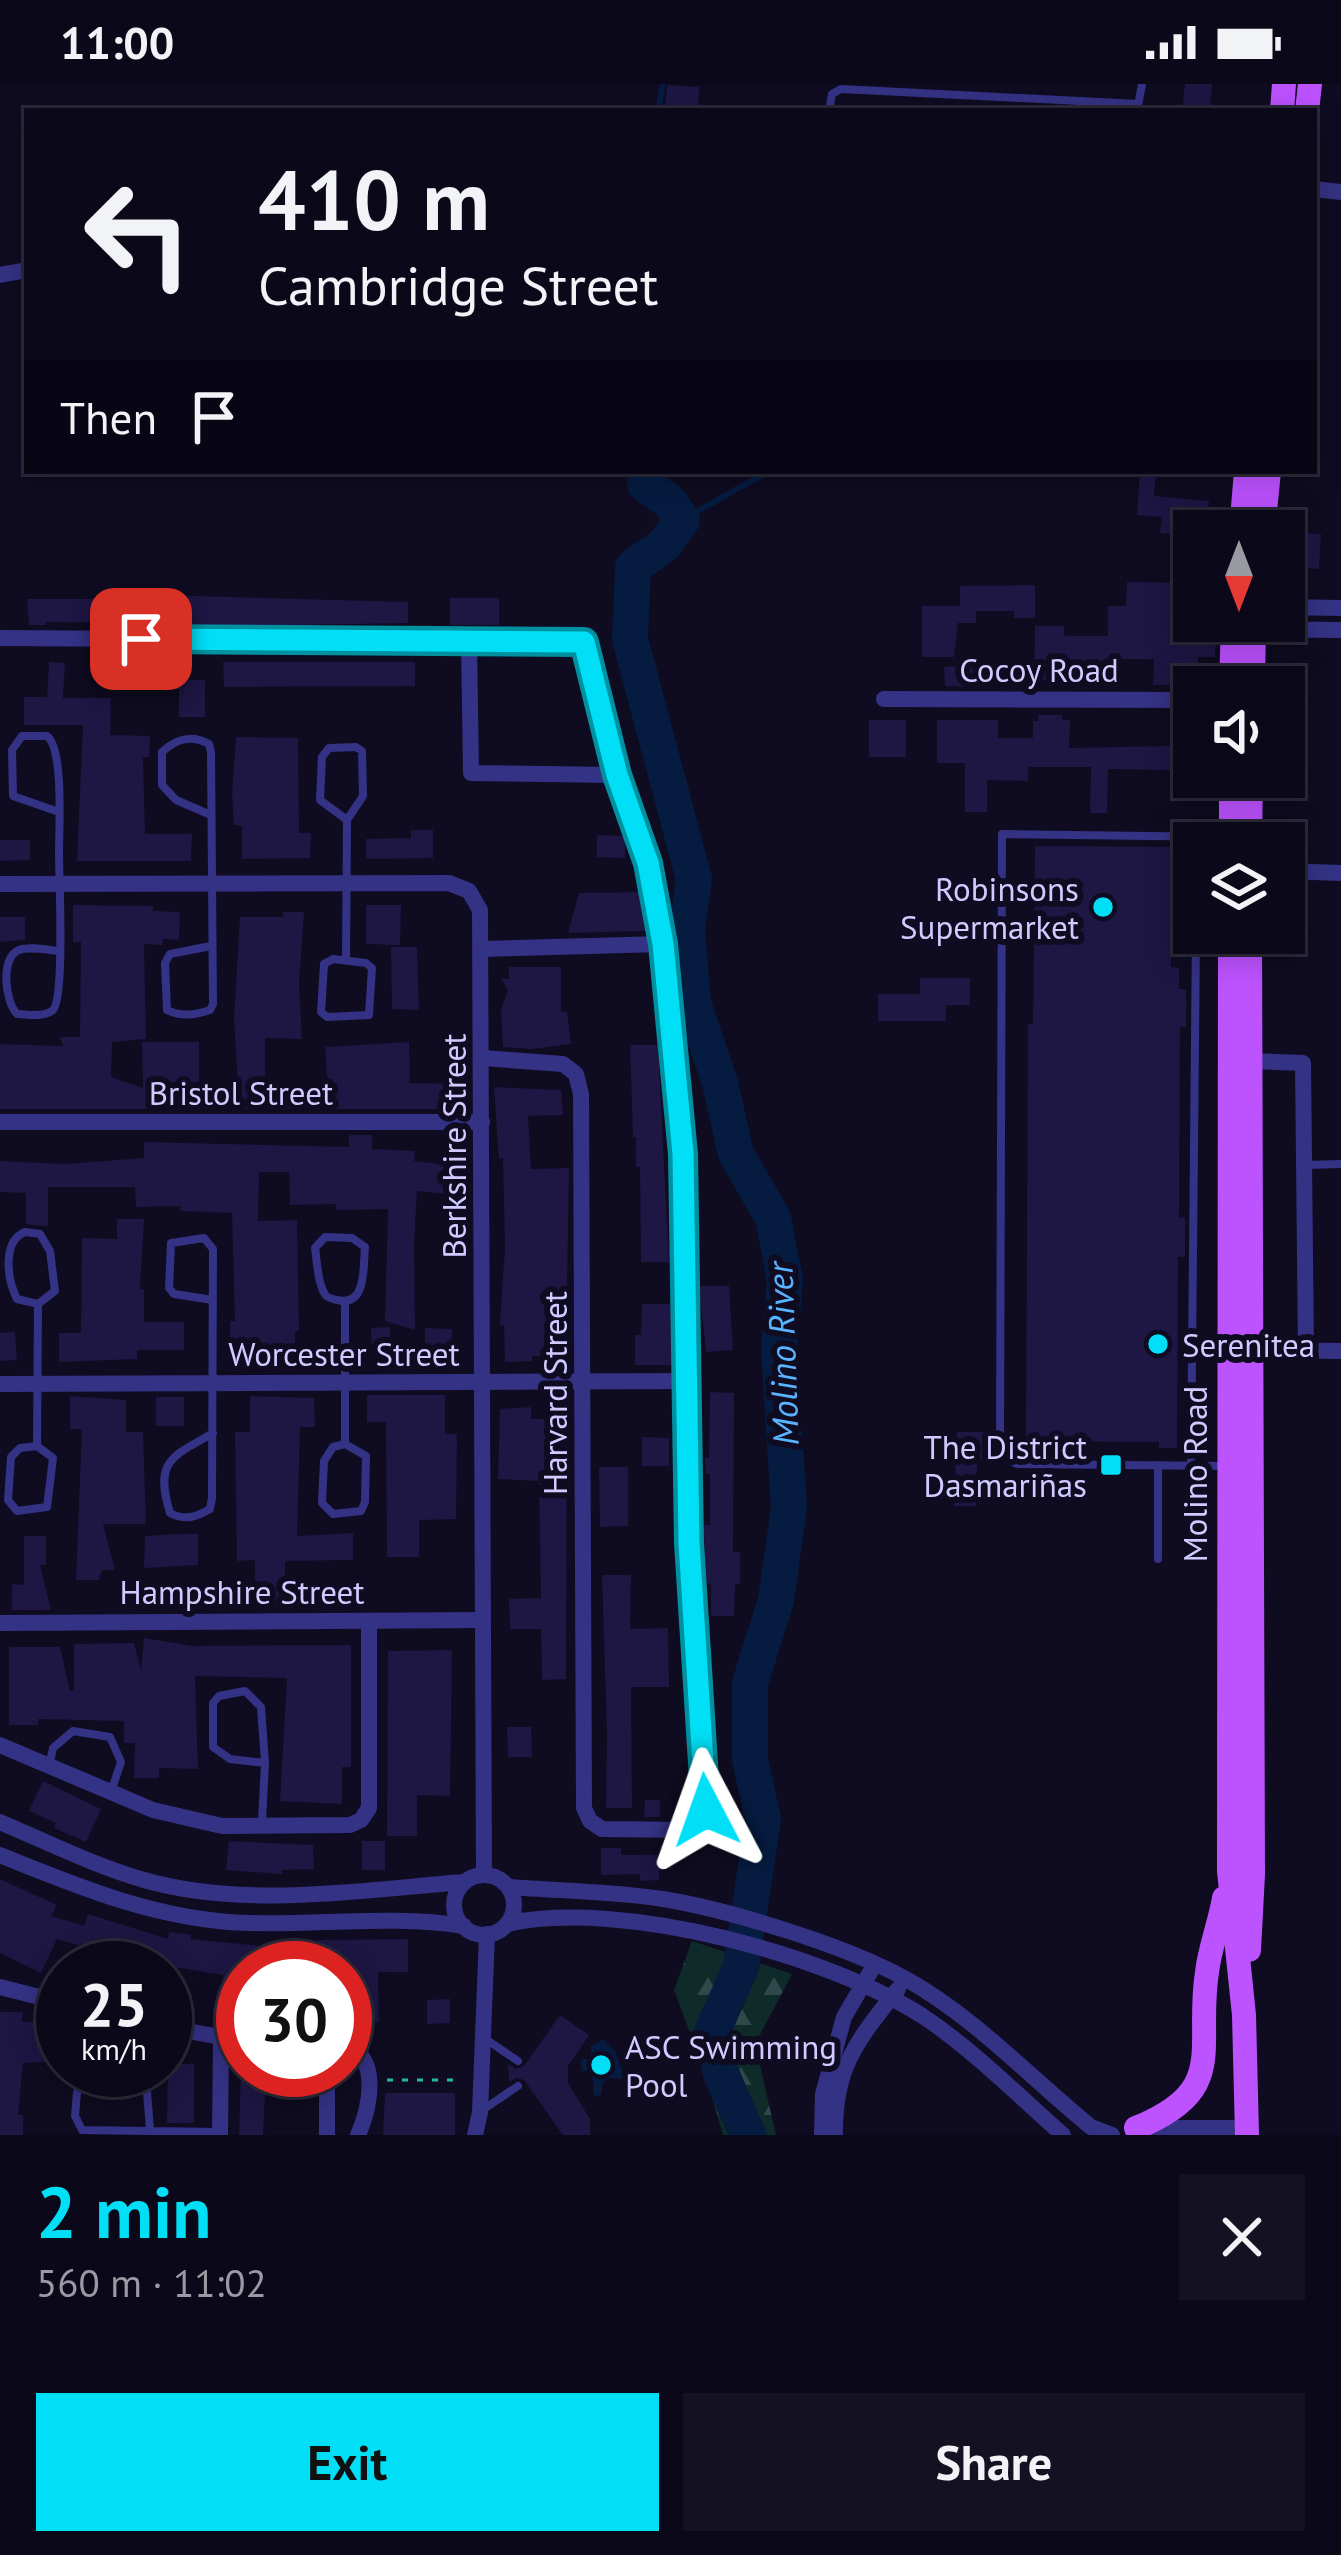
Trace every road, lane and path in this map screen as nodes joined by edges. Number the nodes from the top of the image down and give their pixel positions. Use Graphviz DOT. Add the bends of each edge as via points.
graph roads {
  1 [pos="1142,84"];
  2 [pos="830,108"];
  3 [pos="1137,108"];
  4 [pos="1246,474"];
  5 [pos="1269,474"];
  6 [pos="1242,510"];
  7 [pos="1265,510"];
  8 [pos="1305,607"];
  9 [pos="1341,608"];
  10 [pos="1305,628"];
  11 [pos="1341,630"];
  12 [pos="0,638"];
  13 [pos="469,641"];
  14 [pos="884,699"];
  15 [pos="1173,700"];
  16 [pos="617,775"];
  17 [pos="59,812"];
  18 [pos="211,815"];
  19 [pos="347,820"];
  20 [pos="1173,839"];
  21 [pos="1305,872"];
  22 [pos="1341,873"];
  23 [pos="212,883"];
  24 [pos="347,883"];
  25 [pos="0,884"];
  26 [pos="59,885"];
  27 [pos="663,944"];
  28 [pos="211,946"];
  29 [pos="482,949"];
  30 [pos="60,951"];
  31 [pos="1196,954"];
  32 [pos="1231,954"];
  33 [pos="1250,954"];
  34 [pos="346,959"];
  35 [pos="483,1058"];
  36 [pos="1250,1061"];
  37 [pos="0,1122"];
  38 [pos="482,1122"];
  39 [pos="1341,1164"];
  40 [pos="1304,1165"];
  41 [pos="213,1300"];
  42 [pos="345,1302"];
  43 [pos="38,1304"];
  44 [pos="1238,1350"];
  45 [pos="1306,1351"];
  46 [pos="1341,1351"];
  47 [pos="345,1382"];
  48 [pos="483,1382"];
  49 [pos="585,1382"];
  50 [pos="688,1382"];
  51 [pos="214,1383"];
  52 [pos="0,1384"];
  53 [pos="38,1384"];
  54 [pos="213,1433"];
  55 [pos="345,1444"];
  56 [pos="38,1446"];
  57 [pos="1158,1466"];
  58 [pos="1191,1466"];
  59 [pos="1239,1466"];
  60 [pos="1158,1559"];
  61 [pos="483,1620"];
  62 [pos="369,1621"];
  63 [pos="0,1623"];
  64 [pos="0,1745"];
  65 [pos="265,1763"];
  66 [pos="48,1768"];
  67 [pos="111,1793"];
  68 [pos="0,1822"];
  69 [pos="262,1827"];
  70 [pos="0,1855"];
  71 [pos="1228,1871"];
  72 [pos="484,1875"];
  73 [pos="464,1882"];
  74 [pos="508,1887"];
  75 [pos="507,1924"];
  76 [pos="464,1926"];
  77 [pos="487,1934"];
  78 [pos="874,1964"];
  79 [pos="906,1978"];
  80 [pos="863,1986"];
  81 [pos="0,1987"];
  82 [pos="36,1996"];
  83 [pos="891,1997"];
  84 [pos="1244,2015"];
  85 [pos="482,2037"];
  86 [pos="518,2061"];
  87 [pos="372,2080"];
  88 [pos="481,2080"];
  89 [pos="518,2086"];
  90 [pos="220,2097"];
  91 [pos="327,2097"];
  92 [pos="368,2097"];
  93 [pos="480,2111"];
  94 [pos="150,2130"];
  95 [pos="1247,2132"];
  96 [pos="220,2133"];
  97 [pos="1123,2133"];
  98 [pos="327,2135"];
  99 [pos="358,2135"];
  100 [pos="475,2135"];
  101 [pos="823,2135"];
  102 [pos="836,2135"];
  103 [pos="1064,2135"];
  1 -- 3 [label="lane"];
  2 -- 3 [label="lane" via="841,89"];
  4 -- 6 [label="main road"];
  5 -- 7 [label="main road"];
  8 -- 9 [label="street"];
  10 -- 11 [label="street"];
  12 -- 13 [label="street"];
  13 -- 16 [label="street" via="584,642"];
  13 -- 16 [label="street" via="471,773"];
  14 -- 15 [label="street, Cocoy Road"];
  16 -- 27 [label="street" via="648,863"];
  17 -- 17 [label="lane" via="54,740 22,736 12,750 13,796"];
  17 -- 26 [label="lane"];
  18 -- 18 [label="lane" via="209,744 181,739 162,752 162,785"];
  18 -- 23 [label="lane"];
  19 -- 19 [label="lane" via="363,796 362,751 329,748 320,800"];
  19 -- 24 [label="lane"];
  20 -- 57 [label="lane" via="1002,834 1001,1450 1017,1463"];
  21 -- 22 [label="street"];
  23 -- 24 [label="street, Berkshire Street"];
  23 -- 26 [label="street, Berkshire Street"];
  23 -- 28 [label="lane"];
  24 -- 29 [label="street, Berkshire Street" via="449,883 469,891 480,910"];
  24 -- 34 [label="lane"];
  25 -- 26 [label="street, Berkshire Street"];
  26 -- 30 [label="lane"];
  27 -- 29 [label="street"];
  27 -- 50 [label="street" via="683,1154"];
  28 -- 28 [label="lane" via="170,954 167,1010 210,1010"];
  29 -- 35 [label="street, Berkshire Street"];
  30 -- 30 [label="lane" via="13,953 8,1000 17,1014 43,1015 57,1003"];
  31 -- 58 [label="lane"];
  32 -- 44 [label="main road, Molino Road"];
  33 -- 36 [label="main road, Molino Road"];
  34 -- 34 [label="lane" via="324,964 321,1012 362,1018 372,1010 375,976 366,963"];
  35 -- 38 [label="street, Berkshire Street"];
  35 -- 49 [label="street, Harvard Street" via="563,1064 576,1074"];
  36 -- 40 [label="street" via="1303,1063"];
  36 -- 44 [label="main road, Molino Road"];
  37 -- 38 [label="street, Bristol Street"];
  38 -- 48 [label="street, Berkshire Street"];
  39 -- 40 [label="lane"];
  40 -- 45 [label="street"];
  41 -- 41 [label="lane" via="169,1288 171,1243 211,1243"];
  41 -- 51 [label="lane"];
  42 -- 42 [label="lane" via="322,1291 315,1248 325,1237 364,1247 361,1288"];
  42 -- 47 [label="lane"];
  43 -- 43 [label="lane" via="55,1291 50,1251 40,1234 25,1232 10,1244 12,1290"];
  43 -- 53 [label="lane"];
  44 -- 45 [label="street"];
  44 -- 59 [label="main road, Molino Road"];
  45 -- 46 [label="street"];
  47 -- 48 [label="street, Worcester Street"];
  47 -- 51 [label="street, Worcester Street"];
  47 -- 55 [label="lane"];
  48 -- 49 [label="street, Worcester Street"];
  48 -- 61 [label="street, Berkshire Street"];
  49 -- 50 [label="street, Worcester Street"];
  49 -- 50 [label="street, Harvard Street" via="584,1808 602,1828 689,1830 706,1810"];
  51 -- 53 [label="street, Worcester Street"];
  51 -- 54 [label="lane"];
  52 -- 53 [label="street, Worcester Street"];
  53 -- 56 [label="lane"];
  54 -- 54 [label="lane" via="210,1509 180,1518 167,1504 168,1460"];
  55 -- 55 [label="lane" via="366,1456 365,1502 361,1511 332,1514 322,1503 324,1461"];
  56 -- 56 [label="lane" via="10,1457 8,1500 17,1510 37,1511 51,1500 53,1458"];
  57 -- 58 [label="lane"];
  57 -- 60 [label="lane"];
  58 -- 59 [label="lane"];
  59 -- 71 [label="main road, Molino Road"];
  59 -- 84 [label="main road, Molino Road" via="1253,1874"];
  61 -- 62 [label="street, Hampshire Street"];
  61 -- 72 [label="street, Berkshire Street"];
  62 -- 63 [label="street, Hampshire Street"];
  62 -- 69 [label="street" via="369,1808 350,1825"];
  64 -- 66 [label="street"];
  65 -- 65 [label="lane" via="261,1707 245,1691 219,1696 213,1747 230,1759"];
  65 -- 69 [label="lane"];
  66 -- 67 [label="street"];
  66 -- 67 [label="lane" via="53,1748 73,1731 110,1737 121,1762"];
  67 -- 69 [label="street" via="222,1826"];
  68 -- 73 [label="street" via="146,1881 201,1890"];
  70 -- 76 [label="street" via="187,1918"];
  71 -- 84 [label="main road, Molino Road"];
  71 -- 97 [label="main road" via="1206,1976 1201,2075 1178,2107"];
  72 -- 73 [label="street"];
  72 -- 74 [label="street"];
  73 -- 76 [label="street" via="454,1899"];
  74 -- 75 [label="street" via="514,1906"];
  74 -- 78 [label="street" via="703,1906"];
  75 -- 77 [label="street"];
  75 -- 80 [label="street" via="557,1918 695,1929"];
  76 -- 77 [label="street"];
  77 -- 85 [label="street"];
  78 -- 79 [label="street"];
  78 -- 80 [label="street"];
  79 -- 83 [label="street"];
  79 -- 97 [label="street" via="1090,2127"];
  80 -- 83 [label="street"];
  80 -- 101 [label="street" via="828,2069"];
  81 -- 82 [label="street"];
  83 -- 102 [label="street" via="842,2070"];
  83 -- 103 [label="street"];
  84 -- 95 [label="main road, Molino Road"];
  85 -- 86 [label="lane"];
  85 -- 88 [label="street"];
  87 -- 88 [label="path"];
  88 -- 93 [label="street"];
  89 -- 93 [label="lane"];
  90 -- 96 [label="street"];
  91 -- 98 [label="street"];
  92 -- 99 [label="street"];
  93 -- 100 [label="street"];
  94 -- 94 [label="lane" via="82,2130 77,2092 87,2084 143,2084"];
  94 -- 96 [label="lane"];
  95 -- 97 [label="street"];
}
